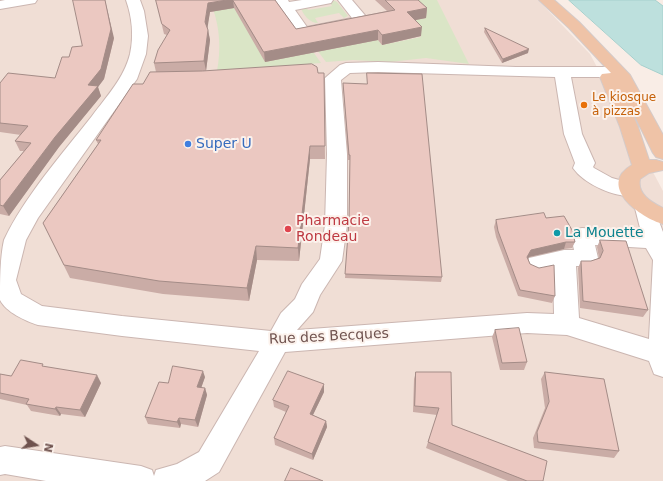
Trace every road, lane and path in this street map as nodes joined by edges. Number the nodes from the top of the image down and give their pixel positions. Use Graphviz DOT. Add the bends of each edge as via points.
graph roads {
  1 [pos="30,0"];
  2 [pos="133,0"];
  3 [pos="326,0"];
  4 [pos="345,0"];
  5 [pos="546,0"];
  6 [pos="283,3"];
  7 [pos="0,5"];
  8 [pos="584,36"];
  9 [pos="346,68"];
  10 [pos="323,69"];
  11 [pos="559,72"];
  12 [pos="606,72"];
  13 [pos="643,118"];
  14 [pos="663,153"];
  15 [pos="663,166"];
  16 [pos="635,177"];
  17 [pos="654,212"];
  18 [pos="654,241"];
  19 [pos="564,258"];
  20 [pos="537,264"];
  21 [pos="663,264"];
  22 [pos="2,281"];
  23 [pos="567,325"];
  24 [pos="278,342"];
  25 [pos="662,360"];
  26 [pos="0,461"];
  27 [pos="141,481"];
  28 [pos="167,481"];
  1 -- 7 [label="street"];
  2 -- 22 [label="street, Rue des Becques" via="140,36 135,80 46,190 29,215 15,240"];
  3 -- 6 [label="street"];
  4 -- 6 [label="street" via="362,20 303,32"];
  5 -- 8 [label="main road"];
  8 -- 12 [label="main road"];
  8 -- 13 [label="main road" via="622,76"];
  9 -- 10 [label="street"];
  9 -- 11 [label="street"];
  9 -- 24 [label="street" via="333,78 337,154 336,225 331,261 310,291 304,305 290,320"];
  11 -- 12 [label="street"];
  11 -- 16 [label="street" via="563,76 573,134 587,173 613,186"];
  12 -- 13 [label="street" via="617,79 632,109"];
  12 -- 16 [label="main road" via="631,133"];
  13 -- 14 [label="main road"];
  15 -- 16 [label="main road"];
  16 -- 17 [label="main road" via="634,198"];
  17 -- 18 [label="street"];
  18 -- 19 [label="street" via="582,236 587,258"];
  18 -- 21 [label="street"];
  19 -- 20 [label="street"];
  19 -- 23 [label="street"];
  21 -- 25 [label="street"];
  22 -- 24 [label="street, Rue des Becques" via="12,300 38,315"];
  23 -- 24 [label="street, Rue des Becques" via="527,323"];
  23 -- 25 [label="street, Rue des Becques"];
  24 -- 28 [label="street" via="209,462 182,478"];
  26 -- 27 [label="street"];
}
